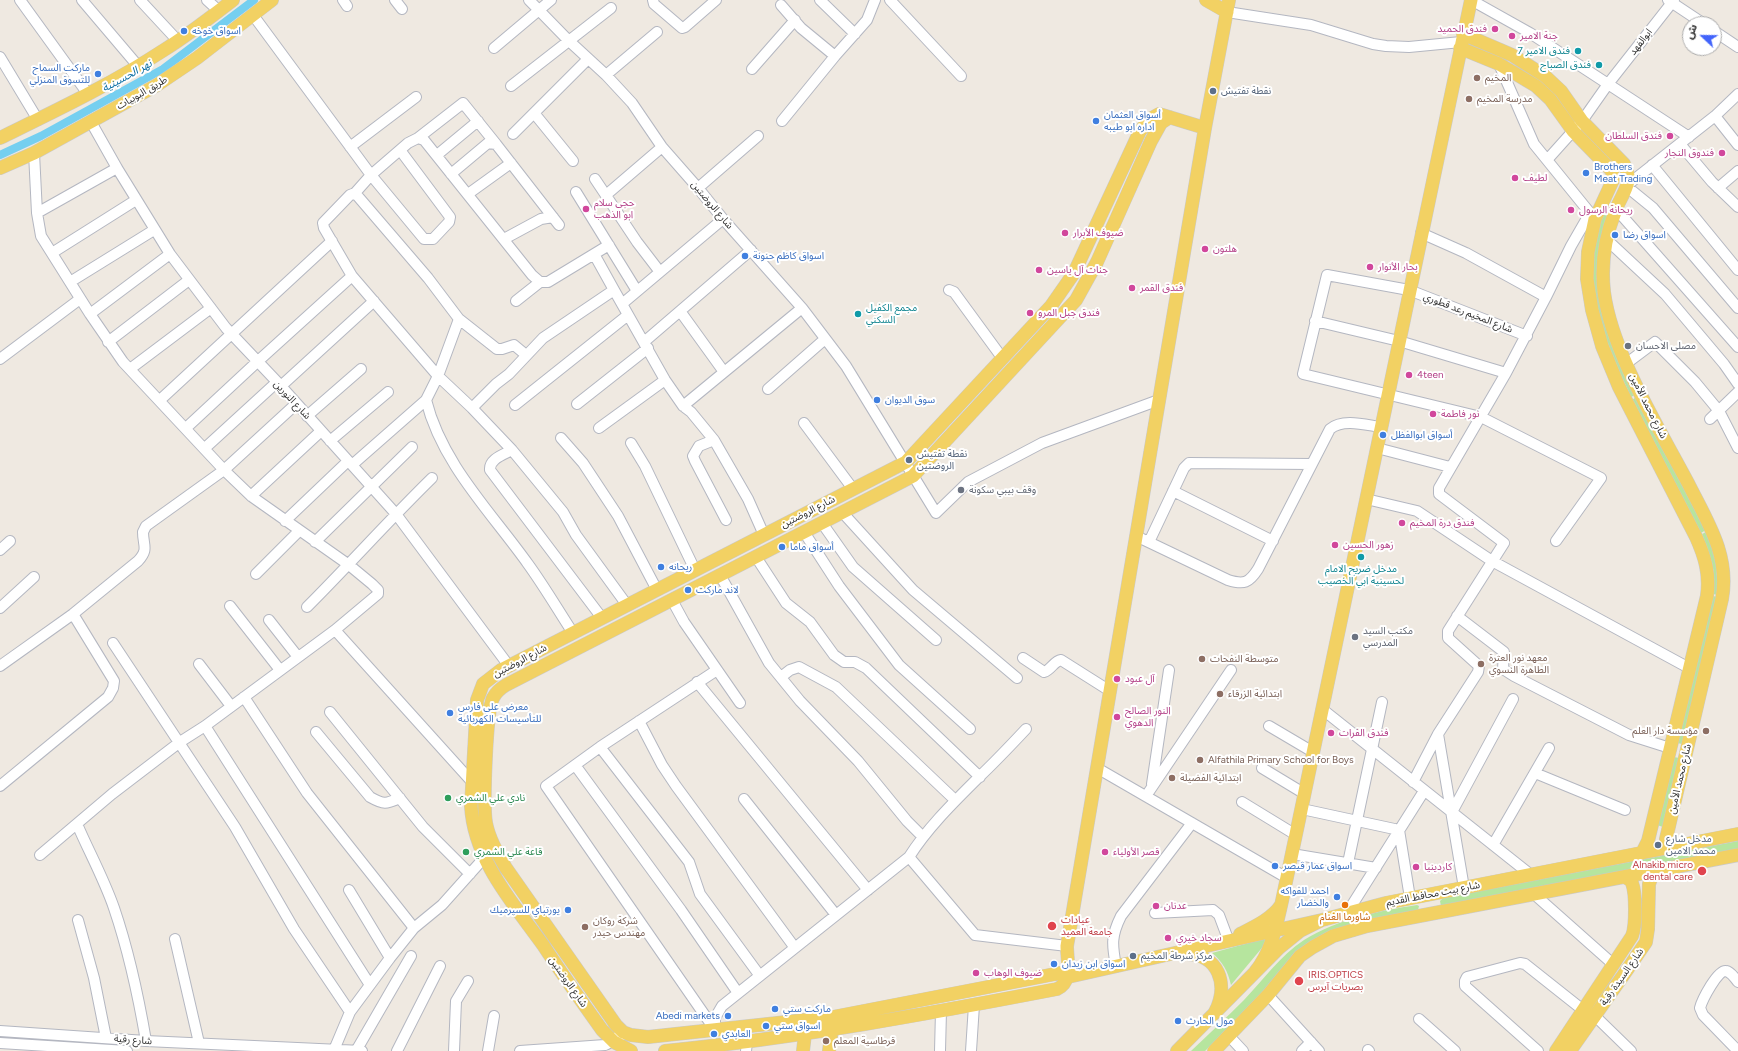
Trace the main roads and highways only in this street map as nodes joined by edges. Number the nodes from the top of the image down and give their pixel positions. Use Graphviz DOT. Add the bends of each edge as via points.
graph roads {
  1 [pos="233,0"];
  2 [pos="272,0"];
  3 [pos="1206,0"];
  4 [pos="1471,0"];
  5 [pos="1228,6"];
  6 [pos="1461,41"];
  7 [pos="1170,117"];
  8 [pos="1205,128"];
  9 [pos="0,138"];
  10 [pos="0,168"];
  11 [pos="1670,748"];
  12 [pos="1686,753"];
  13 [pos="1738,834"];
  14 [pos="1671,847"];
  15 [pos="1642,853"];
  16 [pos="1738,855"];
  17 [pos="1654,871"];
  18 [pos="1625,877"];
  19 [pos="1440,893"];
  20 [pos="1413,898"];
  21 [pos="1282,901"];
  22 [pos="1444,912"];
  23 [pos="1419,916"];
  24 [pos="1322,920"];
  25 [pos="1305,924"];
  26 [pos="1276,931"];
  27 [pos="1223,941"];
  28 [pos="1170,954"];
  29 [pos="1255,972"];
  30 [pos="1068,977"];
  31 [pos="1589,1013"];
  32 [pos="1212,1016"];
  33 [pos="806,1020"];
  34 [pos="832,1023"];
  35 [pos="616,1025"];
  36 [pos="805,1034"];
  37 [pos="631,1035"];
  38 [pos="608,1037"];
  39 [pos="746,1047"];
  40 [pos="689,1050"];
  41 [pos="632,1051"];
  42 [pos="664,1051"];
  43 [pos="802,1051"];
  44 [pos="829,1051"];
  45 [pos="1177,1051"];
  46 [pos="1214,1051"];
  47 [pos="1556,1051"];
  48 [pos="1570,1051"];
  1 -- 9 [label="main road" via="178,41 138,66"];
  2 -- 10 [label="main road, طريق البوبيات" via="170,76 34,153"];
  3 -- 5 [label="main road"];
  4 -- 6 [label="main road"];
  5 -- 8 [label="main road"];
  6 -- 11 [label="main road, شارع محمد الأمين" via="1529,80 1543,91 1612,174 1612,182 1593,216 1589,246 1587,272 1596,326 1621,392 1696,537 1706,560 1708,576 1707,596"];
  6 -- 12 [label="main road, شارع محمد الأمين" via="1512,55 1537,70 1560,91 1582,121 1624,164 1629,176 1606,239 1603,265 1604,293 1610,320 1627,363 1711,528 1724,567 1725,584 1722,599"];
  6 -- 21 [label="main road"];
  7 -- 8 [label="main road"];
  7 -- 35 [label="main road, شارع الروضتين" via="1161,123 1154,136 1076,300 913,476 506,685 495,694 490,711 485,806 486,824 493,844 506,868"];
  7 -- 38 [label="main road, شارع الروضتين" via="1154,115 1144,126 1074,273 1051,306 906,462 496,672 483,684 478,696 473,783 472,819 477,840 484,858 506,892"];
  8 -- 30 [label="main road" via="1067,946"];
  11 -- 12 [label="main road"];
  11 -- 15 [label="main road, شارع محمد الأمين" via="1648,840"];
  12 -- 14 [label="main road, شارع محمد الأمين" via="1666,839"];
  13 -- 14 [label="main road, شارع بيت محافظ القديم"];
  14 -- 15 [label="main road, شارع بيت محافظ القديم"];
  15 -- 19 [label="main road, شارع بيت محافظ القديم"];
  16 -- 17 [label="main road, شارع بيت محافظ القديم"];
  17 -- 18 [label="main road, شارع بيت محافظ القديم"];
  17 -- 31 [label="main road, شارع السيدة رقية" via="1649,884 1646,942"];
  18 -- 22 [label="main road, شارع بيت محافظ القديم"];
  18 -- 31 [label="main road, شارع السيدة رقية" via="1632,884 1635,927 1631,940 1614,965"];
  19 -- 20 [label="main road, شارع بيت محافظ القديم"];
  19 -- 22 [label="main road" via="1436,896 1434,904"];
  20 -- 23 [label="main road" via="1423,900 1426,906 1424,913"];
  20 -- 24 [label="main road, شارع بيت محافظ القديم"];
  21 -- 25 [label="main road" via="1288,918 1296,923"];
  21 -- 26 [label="main road"];
  21 -- 27 [label="main road" via="1277,911 1265,920"];
  22 -- 23 [label="main road, شارع بيت محافظ القديم"];
  23 -- 46 [label="main road, شارع بيت محافظ القديم" via="1348,930 1306,952"];
  24 -- 25 [label="main road"];
  24 -- 29 [label="main road, شارع بيت محافظ القديم" via="1308,926 1289,940"];
  25 -- 26 [label="main road"];
  26 -- 27 [label="main road"];
  26 -- 29 [label="main road" via="1269,951"];
  27 -- 28 [label="main road"];
  28 -- 30 [label="main road"];
  28 -- 32 [label="main road" via="1202,956 1216,968 1221,987 1218,1005"];
  29 -- 32 [label="main road, شارع بيت محافظ القديم"];
  30 -- 34 [label="main road" via="1061,973 1055,974"];
  30 -- 34 [label="main road" via="1065,984 1057,988 974,1005"];
  31 -- 47 [label="main road, شارع السيدة رقية"];
  31 -- 48 [label="main road, شارع السيدة رقية"];
  32 -- 45 [label="main road, شارع بيت محافظ القديم"];
  33 -- 34 [label="main road"];
  33 -- 36 [label="main road"];
  33 -- 37 [label="main road" via="664,1036"];
  34 -- 36 [label="main road"];
  34 -- 44 [label="main road"];
  35 -- 37 [label="main road, شارع الروضتين"];
  35 -- 38 [label="main road" via="616,1030 608,1034"];
  36 -- 39 [label="main road"];
  36 -- 43 [label="main road"];
  37 -- 41 [label="main road" via="628,1047"];
  38 -- 41 [label="main road"];
  39 -- 40 [label="main road"];
  40 -- 42 [label="main road"];
}
